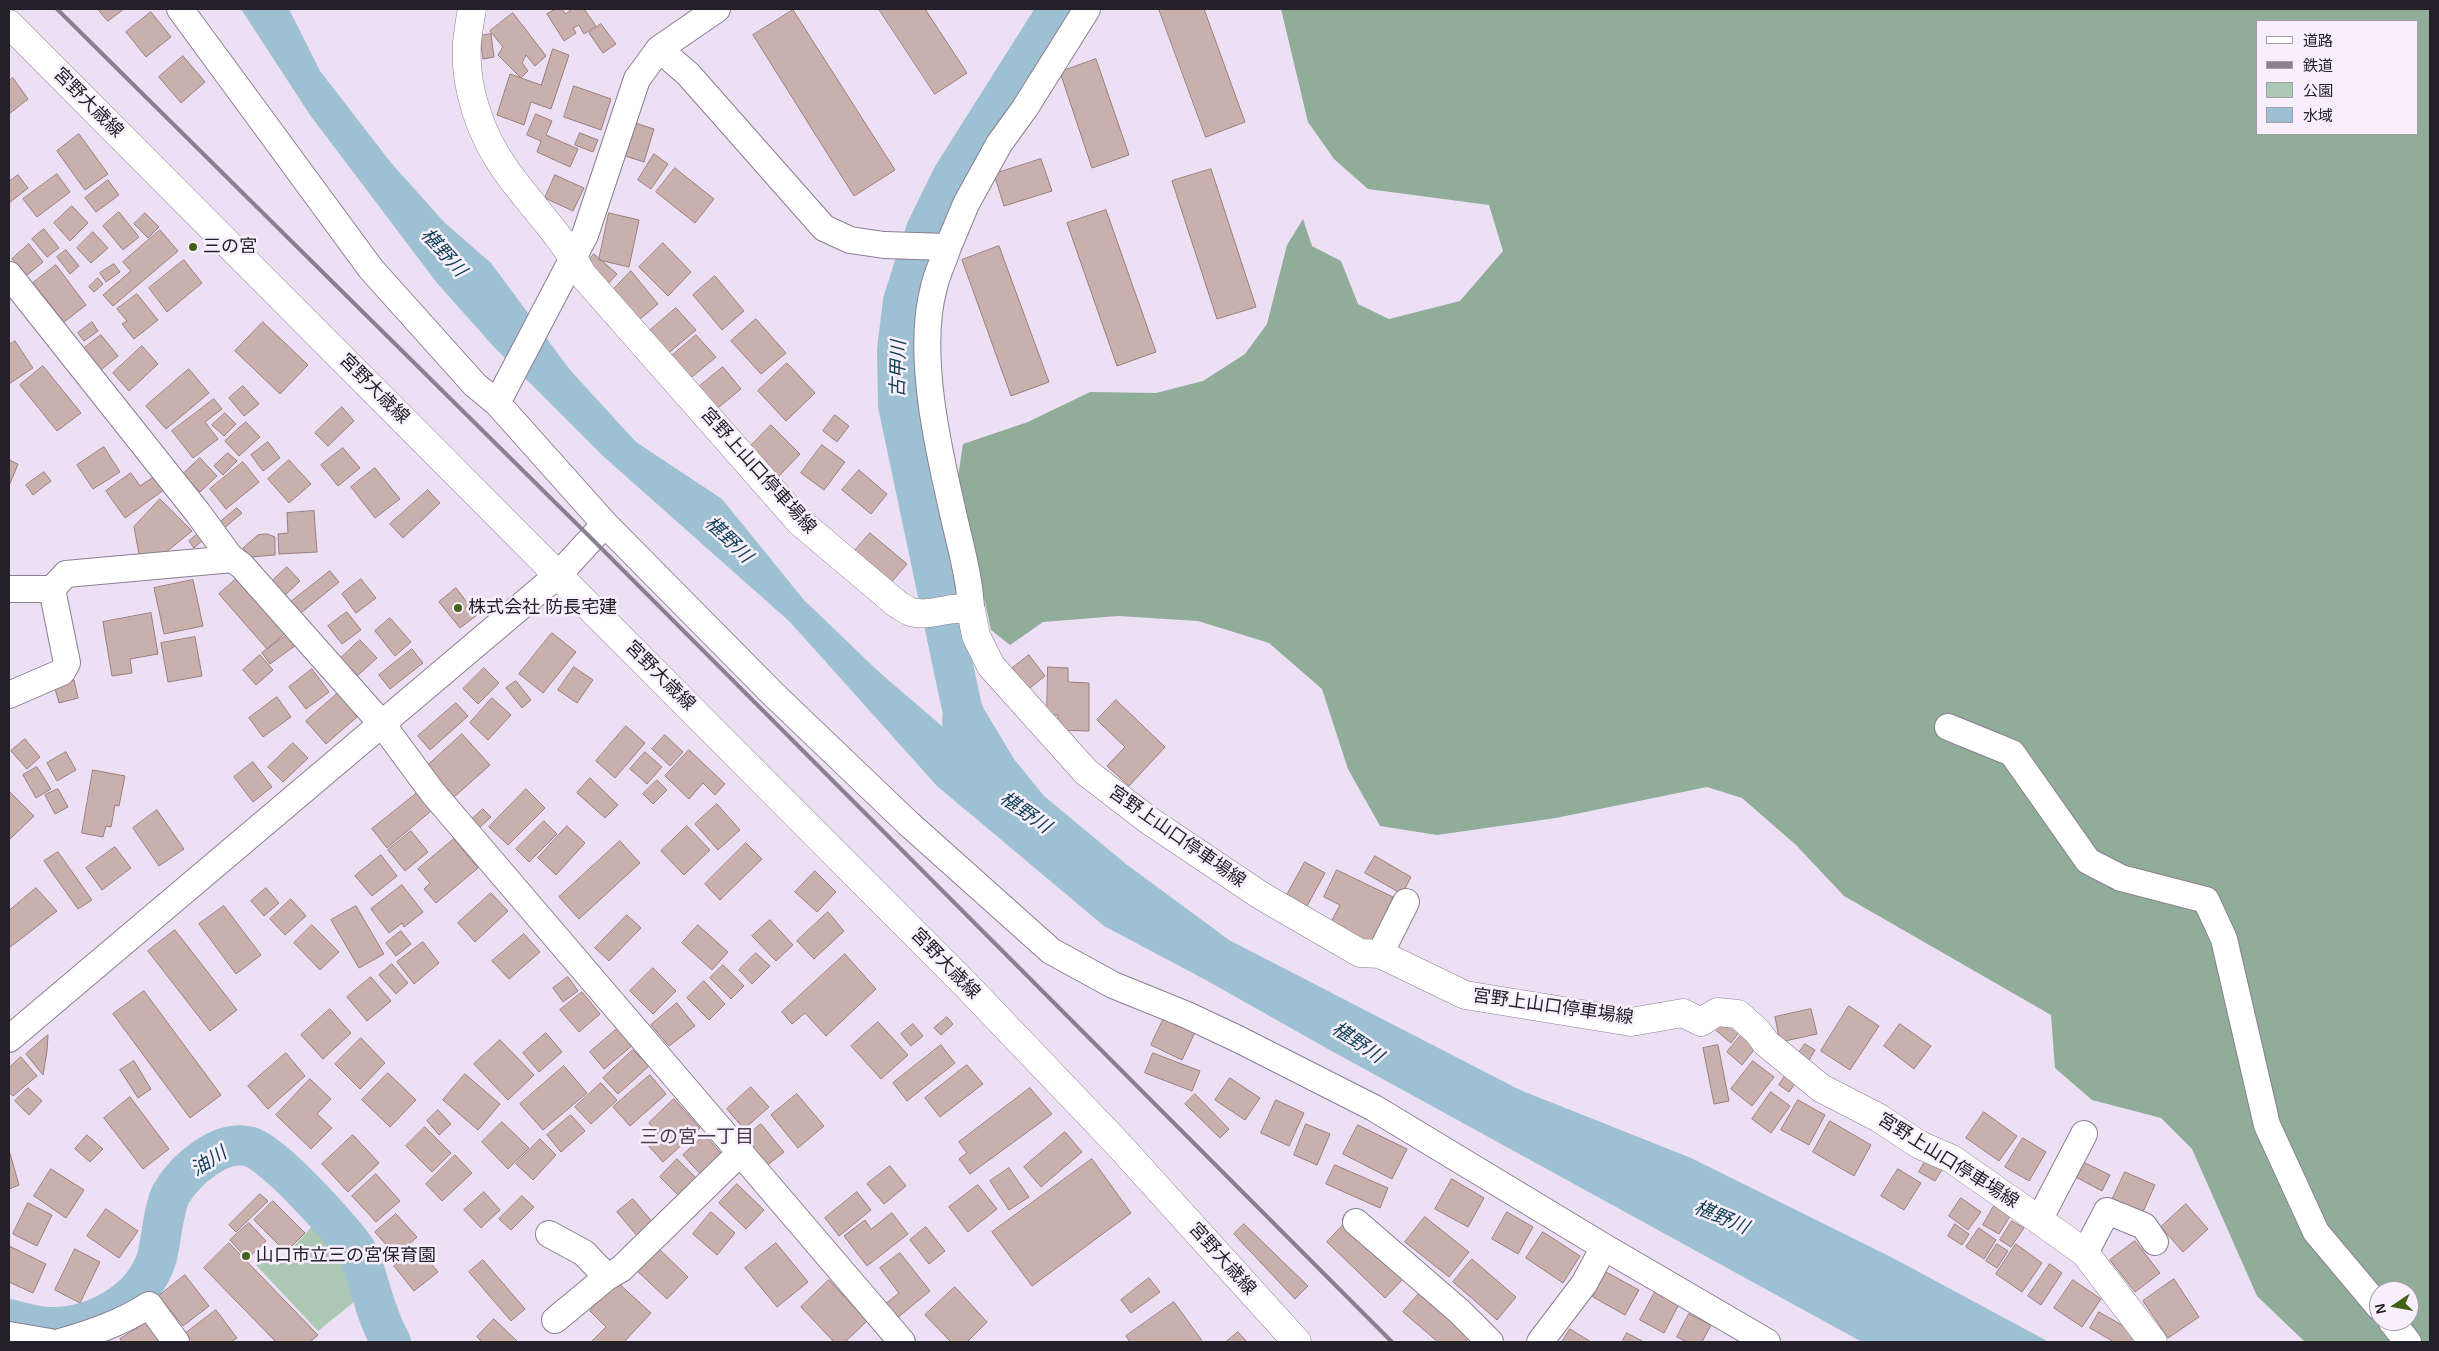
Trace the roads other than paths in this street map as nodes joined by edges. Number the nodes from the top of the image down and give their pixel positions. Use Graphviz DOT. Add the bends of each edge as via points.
graph roads {
  1 [pos="180,9"];
  2 [pos="472,9"];
  3 [pos="717,9"];
  4 [pos="1087,9"];
  5 [pos="9,24"];
  6 [pos="659,49"];
  7 [pos="944,247"];
  8 [pos="569,262"];
  9 [pos="9,275"];
  10 [pos="501,397"];
  11 [pos="605,524"];
  12 [pos="233,559"];
  13 [pos="559,574"];
  14 [pos="9,588"];
  15 [pos="52,589"];
  16 [pos="966,609"];
  17 [pos="9,695"];
  18 [pos="382,724"];
  19 [pos="1948,727"];
  20 [pos="1406,902"];
  21 [pos="1380,954"];
  22 [pos="9,1039"];
  23 [pos="2084,1134"];
  24 [pos="741,1152"];
  25 [pos="2040,1220"];
  26 [pos="1356,1222"];
  27 [pos="2152,1226"];
  28 [pos="549,1234"];
  29 [pos="1604,1247"];
  30 [pos="2086,1253"];
  31 [pos="607,1277"];
  32 [pos="2369,1295"];
  33 [pos="555,1320"];
  34 [pos="2399,1331"];
  35 [pos="1729,1332"];
  36 [pos="9,1335"];
  37 [pos="60,1342"];
  38 [pos="176,1342"];
  39 [pos="902,1342"];
  40 [pos="1297,1342"];
  41 [pos="1490,1342"];
  42 [pos="1540,1342"];
  43 [pos="1767,1342"];
  44 [pos="2153,1342"];
  45 [pos="2408,1342"];
  1 -- 10 [label="street" via="371,269 475,385"];
  2 -- 8 [label="main road, 宮野上山口停車場線" via="467,44 471,88 485,137"];
  3 -- 6 [label="street"];
  4 -- 7 [label="street" via="999,144"];
  5 -- 13 [label="main road, 宮野大歳線"];
  6 -- 7 [label="street" via="688,74 824,228 850,240"];
  6 -- 8 [label="street" via="637,79 585,235"];
  7 -- 16 [label="street" via="929,317 928,369 937,447 963,556"];
  8 -- 10 [label="street"];
  8 -- 16 [label="main road, 宮野上山口停車場線" via="800,522 896,604 910,612 923,614"];
  9 -- 12 [label="street"];
  10 -- 11 [label="street"];
  11 -- 13 [label="street"];
  11 -- 29 [label="street" via="773,694 902,818 1051,951 1113,986 1187,1015 1374,1108"];
  12 -- 15 [label="street" via="66,574"];
  12 -- 18 [label="street"];
  13 -- 18 [label="street"];
  13 -- 40 [label="main road, 宮野大歳線" via="967,986 1117,1143"];
  14 -- 15 [label="street"];
  15 -- 17 [label="street" via="67,663 62,672"];
  16 -- 21 [label="main road, 宮野上山口停車場線" via="991,666 1086,772 1147,819 1260,895 1360,953"];
  18 -- 22 [label="street"];
  18 -- 24 [label="street" via="433,793"];
  19 -- 32 [label="street" via="2012,753 2088,861 2121,878 2206,900 2224,939 2267,1125 2316,1232"];
  20 -- 21 [label="street"];
  21 -- 25 [label="main road, 宮野上山口停車場線" via="1465,995 1630,1022 1683,1013 1701,1022 1717,1012 1738,1014 1766,1043 1821,1088 1879,1118 1920,1145 1952,1159"];
  23 -- 25 [label="street"];
  24 -- 31 [label="street" via="621,1270"];
  24 -- 39 [label="street"];
  25 -- 30 [label="main road, 宮野上山口停車場線"];
  26 -- 41 [label="street" via="1459,1310"];
  27 -- 30 [label="street" via="2107,1211"];
  28 -- 31 [label="street" via="584,1253"];
  29 -- 35 [label="street"];
  29 -- 42 [label="street" via="1584,1284"];
  30 -- 44 [label="main road, 宮野上山口停車場線"];
  31 -- 33 [label="street"];
  34 -- 45 [label="street"];
  35 -- 43 [label="street"];
  36 -- 37 [label="street"];
  37 -- 38 [label="street" via="92,1334 128,1319 150,1305"];
}
